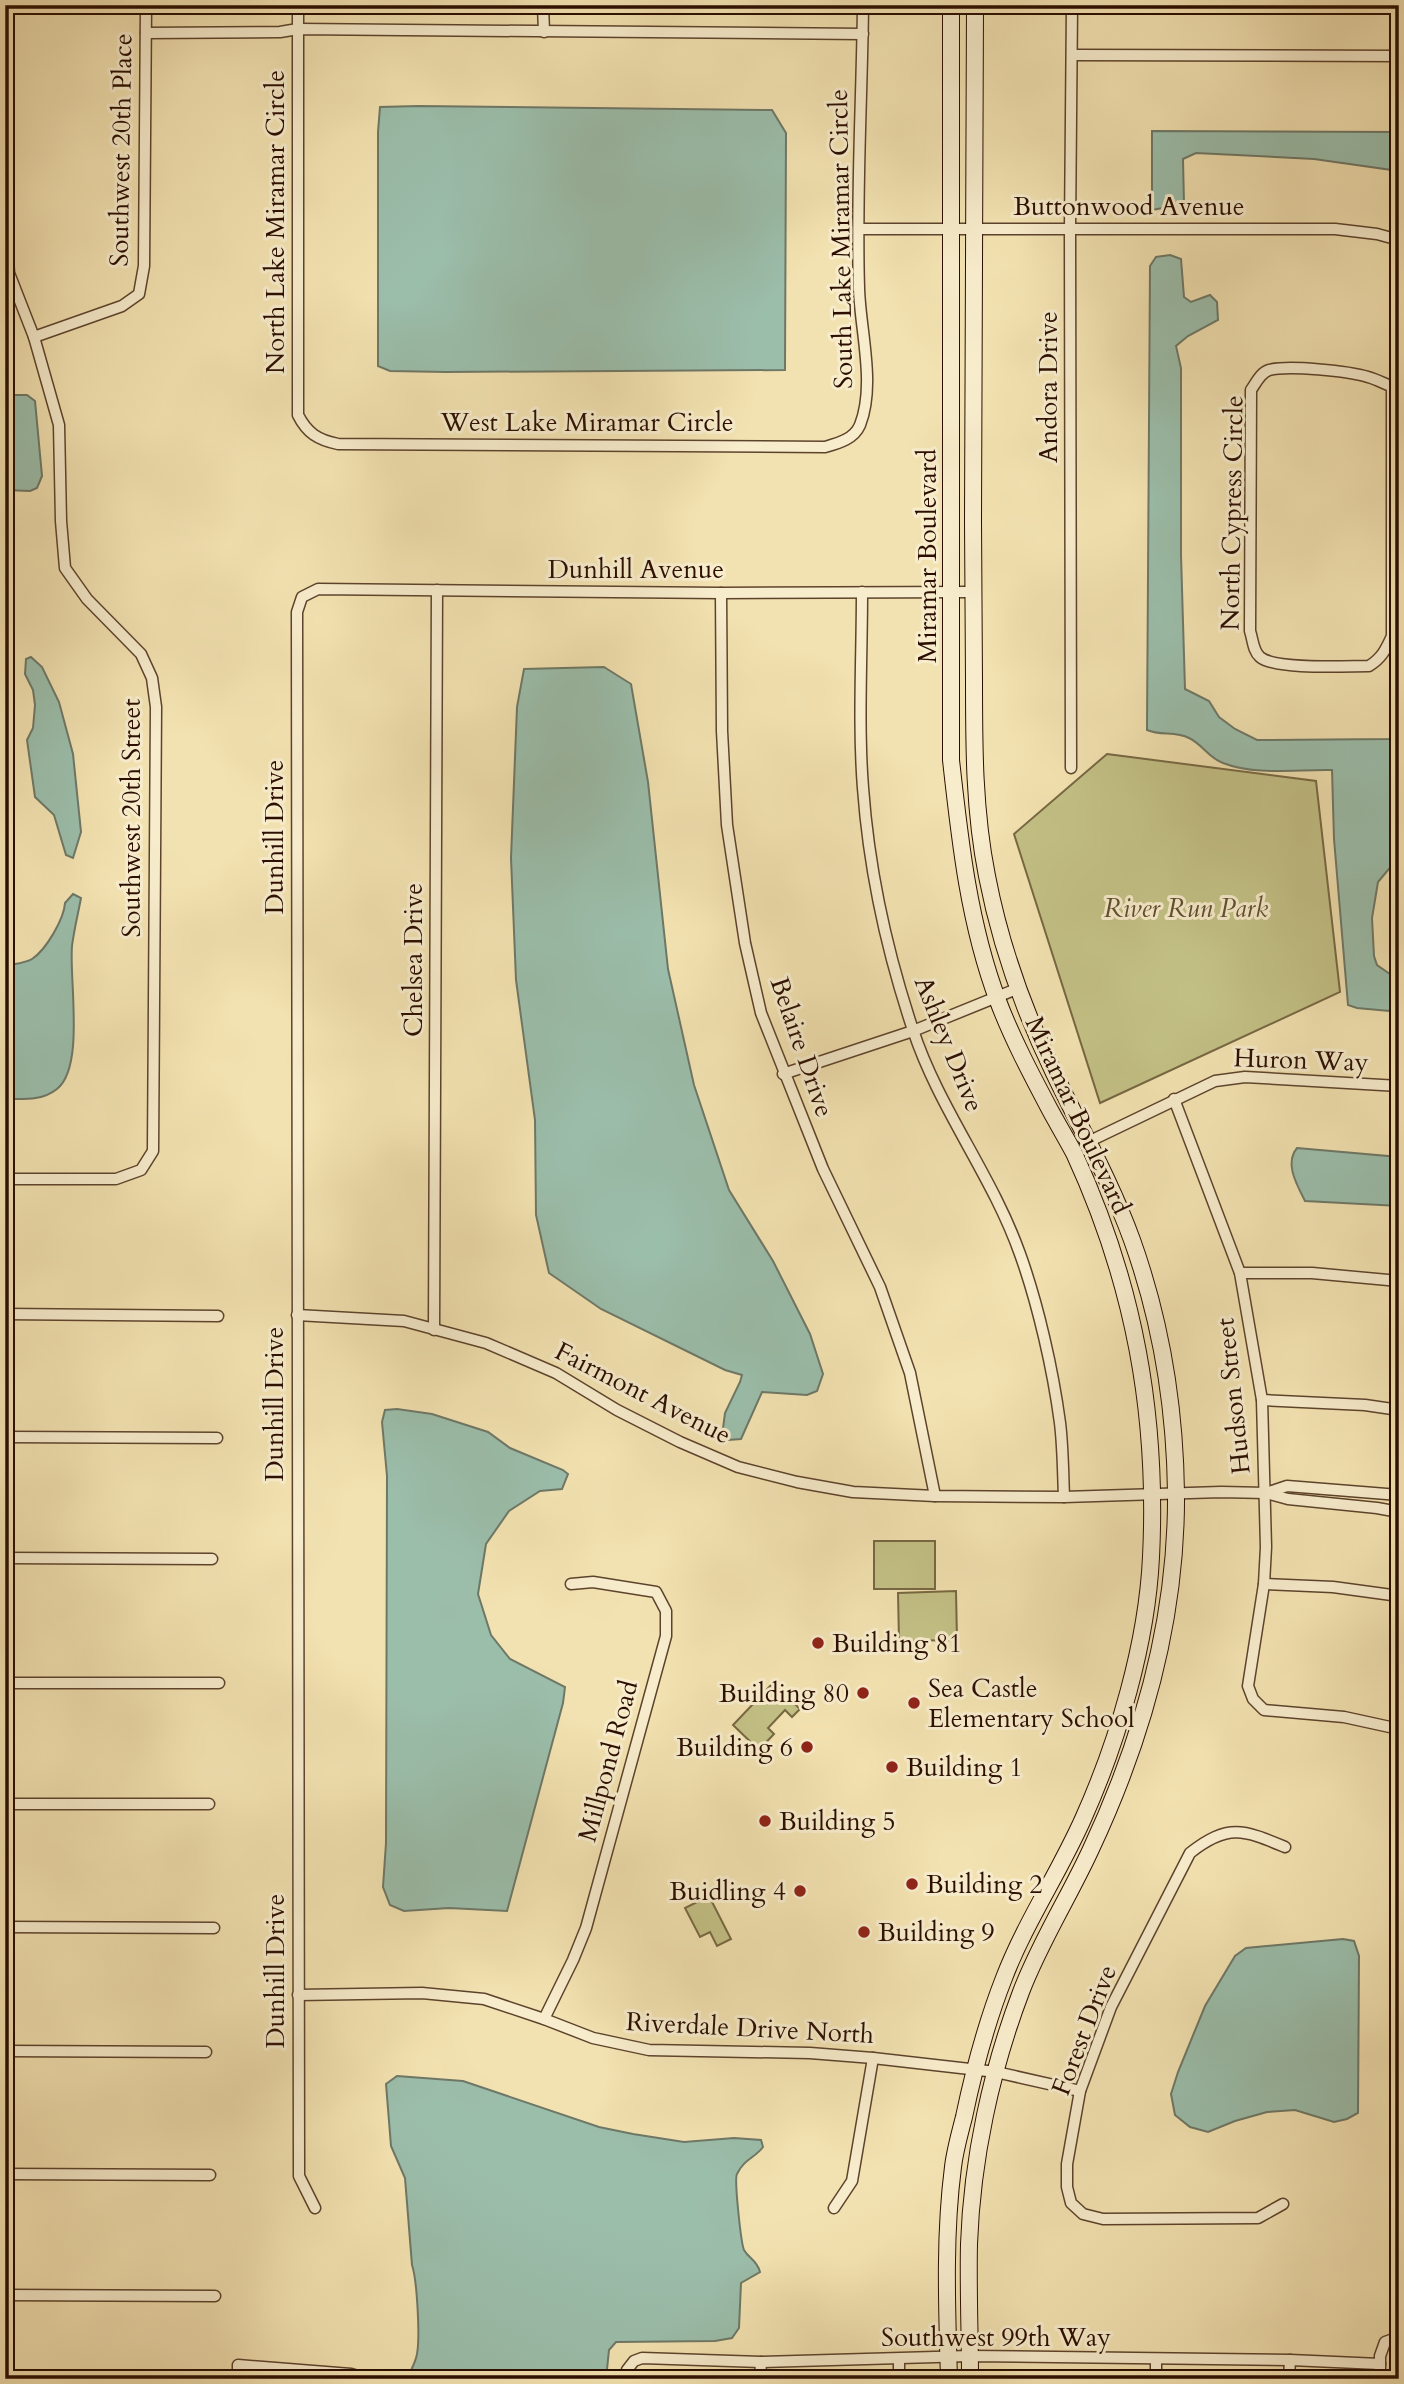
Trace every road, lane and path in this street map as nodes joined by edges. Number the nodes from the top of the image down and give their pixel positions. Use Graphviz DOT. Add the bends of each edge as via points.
graph roads {
  1 [pos="146,5"];
  2 [pos="298,5"];
  3 [pos="543,5"];
  4 [pos="863,5"];
  5 [pos="951,5"];
  6 [pos="975,5"];
  7 [pos="1072,5"];
  8 [pos="298,29"];
  9 [pos="544,32"];
  10 [pos="146,33"];
  11 [pos="863,34"];
  12 [pos="1073,55"];
  13 [pos="1399,56"];
  14 [pos="5,83"];
  15 [pos="952,228"];
  16 [pos="974,228"];
  17 [pos="859,229"];
  18 [pos="1070,229"];
  19 [pos="1399,240"];
  20 [pos="34,337"];
  21 [pos="1396,388"];
  22 [pos="859,429"];
  23 [pos="311,435"];
  24 [pos="437,590"];
  25 [pos="862,592"];
  26 [pos="951,592"];
  27 [pos="972,592"];
  28 [pos="721,593"];
  29 [pos="302,597"];
  30 [pos="1071,768"];
  31 [pos="1019,988"];
  32 [pos="997,997"];
  33 [pos="913,1031"];
  34 [pos="783,1074"];
  35 [pos="1399,1086"];
  36 [pos="1174,1099"];
  37 [pos="1090,1141"];
  38 [pos="5,1179"];
  39 [pos="1240,1273"];
  40 [pos="1399,1281"];
  41 [pos="5,1314"];
  42 [pos="297,1315"];
  43 [pos="218,1316"];
  44 [pos="435,1330"];
  45 [pos="1262,1400"];
  46 [pos="1399,1410"];
  47 [pos="5,1437"];
  48 [pos="217,1438"];
  49 [pos="1266,1493"];
  50 [pos="1152,1495"];
  51 [pos="1176,1495"];
  52 [pos="1399,1495"];
  53 [pos="935,1496"];
  54 [pos="1064,1497"];
  55 [pos="1399,1512"];
  56 [pos="5,1558"];
  57 [pos="212,1559"];
  58 [pos="571,1584"];
  59 [pos="1264,1584"];
  60 [pos="1399,1596"];
  61 [pos="5,1683"];
  62 [pos="219,1684"];
  63 [pos="1399,1729"];
  64 [pos="5,1804"];
  65 [pos="209,1804"];
  66 [pos="1285,1847"];
  67 [pos="5,1927"];
  68 [pos="214,1928"];
  69 [pos="298,1995"];
  70 [pos="544,2019"];
  71 [pos="5,2051"];
  72 [pos="206,2052"];
  73 [pos="873,2057"];
  74 [pos="973,2069"];
  75 [pos="996,2071"];
  76 [pos="1080,2091"];
  77 [pos="5,2174"];
  78 [pos="210,2175"];
  79 [pos="1283,2204"];
  80 [pos="315,2208"];
  81 [pos="834,2208"];
  82 [pos="5,2295"];
  83 [pos="215,2296"];
  84 [pos="1399,2337"];
  85 [pos="948,2356"];
  86 [pos="970,2356"];
  87 [pos="899,2359"];
  88 [pos="1156,2360"];
  89 [pos="1290,2360"];
  90 [pos="761,2362"];
  91 [pos="1380,2364"];
  92 [pos="318,2375"];
  93 [pos="366,2378"];
  94 [pos="238,2379"];
  95 [pos="627,2379"];
  96 [pos="760,2379"];
  97 [pos="899,2379"];
  98 [pos="949,2379"];
  99 [pos="970,2379"];
  100 [pos="1156,2379"];
  101 [pos="1289,2379"];
  102 [pos="1380,2379"];
  1 -- 10 [label="street, Southwest 20th Place"];
  2 -- 8 [label="street, North Lake Miramar Circle"];
  3 -- 9 [label="street"];
  4 -- 11 [label="street, South Lake Miramar Circle"];
  5 -- 15 [label="street, Miramar Boulevard"];
  6 -- 16 [label="street, Miramar Boulevard"];
  7 -- 12 [label="street, Andora Drive"];
  8 -- 9 [label="street"];
  8 -- 10 [label="street"];
  8 -- 23 [label="street, North Lake Miramar Circle" via="298,415"];
  9 -- 11 [label="street"];
  10 -- 20 [label="street, Southwest 20th Place" via="144,266 139,295 122,306"];
  11 -- 17 [label="street, South Lake Miramar Circle"];
  12 -- 13 [label="street"];
  12 -- 18 [label="street, Andora Drive"];
  14 -- 20 [label="street, Southwest 20th Street" via="9,272"];
  15 -- 16 [label="street, Buttonwood Avenue"];
  15 -- 17 [label="street, Buttonwood Avenue"];
  15 -- 26 [label="street, Miramar Boulevard"];
  16 -- 18 [label="street, Buttonwood Avenue"];
  16 -- 27 [label="street, Miramar Boulevard"];
  17 -- 22 [label="street, South Lake Miramar Circle" via="865,407"];
  18 -- 19 [label="street, Buttonwood Avenue" via="1335,229"];
  18 -- 30 [label="street, Andora Drive"];
  20 -- 38 [label="street, Southwest 20th Street" via="59,425 65,568 87,599 141,654 152,678 156,707 153,1151 141,1170 116,1179"];
  21 -- 21 [label="street, North Cypress Circle" via="1392,636 1369,666 1279,665 1262,659 1250,631 1251,390 1270,370 1339,370"];
  22 -- 23 [label="street, West Lake Miramar Circle" via="843,442 825,447 338,444"];
  24 -- 28 [label="street, Dunhill Avenue"];
  24 -- 29 [label="street, Dunhill Avenue" via="318,589"];
  24 -- 44 [label="street, Chelsea Drive"];
  25 -- 26 [label="street, Dunhill Avenue"];
  25 -- 28 [label="street, Dunhill Avenue"];
  25 -- 33 [label="street, Ashley Drive" via="863,787 869,839 890,954"];
  26 -- 27 [label="street, Dunhill Avenue"];
  26 -- 32 [label="street, Miramar Boulevard" via="953,781 969,894"];
  27 -- 31 [label="street, Miramar Boulevard" via="975,797 986,873"];
  28 -- 34 [label="street, Belaire Drive" via="727,825 750,966"];
  29 -- 42 [label="street, Dunhill Drive" via="297,612"];
  31 -- 32 [label="street"];
  31 -- 37 [label="street, Miramar Boulevard" via="1053,1070"];
  32 -- 33 [label="street"];
  32 -- 50 [label="street, Miramar Boulevard" via="1072,1150 1125,1289 1148,1408"];
  33 -- 34 [label="street"];
  33 -- 54 [label="street, Ashley Drive" via="939,1095 982,1170 1020,1253 1044,1340 1060,1424"];
  34 -- 53 [label="street, Belaire Drive" via="880,1287 910,1373"];
  35 -- 36 [label="street, Huron Way" via="1245,1077 1215,1081"];
  36 -- 37 [label="street, Huron Way"];
  36 -- 39 [label="street, Hudson Street"];
  37 -- 51 [label="street, Miramar Boulevard" via="1131,1237 1163,1353"];
  39 -- 40 [label="street" via="1312,1273"];
  39 -- 45 [label="street, Hudson Street"];
  41 -- 43 [label="street"];
  42 -- 44 [label="street, Fairmont Avenue" via="404,1321"];
  42 -- 69 [label="street, Dunhill Drive"];
  44 -- 53 [label="street, Fairmont Avenue" via="522,1357 659,1432 738,1467 853,1492"];
  45 -- 46 [label="street"];
  45 -- 49 [label="street, Hudson Street"];
  47 -- 48 [label="street"];
  49 -- 51 [label="street, Fairmont Avenue"];
  49 -- 52 [label="street, Fairmont Avenue" via="1287,1486"];
  49 -- 55 [label="street, Fairmont Avenue"];
  49 -- 59 [label="street, Hudson Street"];
  50 -- 51 [label="street, Fairmont Avenue"];
  50 -- 54 [label="street, Fairmont Avenue"];
  50 -- 74 [label="street, Miramar Boulevard" via="1145,1611 1122,1715 1083,1819 1016,1948"];
  51 -- 75 [label="street, Miramar Boulevard" via="1173,1569 1144,1711 1092,1847 1019,1996"];
  53 -- 54 [label="street, Fairmont Avenue"];
  56 -- 57 [label="street"];
  58 -- 70 [label="street, Millpond Road" via="593,1582 656,1592 666,1611 666,1636 586,1928"];
  59 -- 60 [label="street"];
  59 -- 63 [label="street, Hudson Street" via="1248,1686 1253,1699 1264,1710 1345,1717"];
  61 -- 62 [label="street"];
  64 -- 65 [label="street"];
  66 -- 76 [label="street, Forest Drive" via="1252,1833 1231,1832 1208,1839 1190,1853 1111,2007"];
  67 -- 68 [label="street"];
  69 -- 70 [label="street, Riverdale Drive North" via="422,1993 484,2000"];
  69 -- 80 [label="street, Dunhill Drive" via="299,2176"];
  70 -- 73 [label="street, Riverdale Drive North" via="593,2038 649,2050"];
  71 -- 72 [label="street"];
  73 -- 74 [label="street, Riverdale Drive North"];
  73 -- 81 [label="street" via="852,2181"];
  74 -- 75 [label="street, Riverdale Drive North"];
  74 -- 85 [label="street, Miramar Boulevard" via="952,2178"];
  75 -- 76 [label="street, Riverdale Drive North"];
  75 -- 86 [label="street, Miramar Boulevard" via="981,2138 971,2219"];
  76 -- 79 [label="street, Forest Drive" via="1067,2187 1071,2203 1083,2214 1103,2219 1258,2218"];
  77 -- 78 [label="street"];
  82 -- 83 [label="street"];
  84 -- 91 [label="street" via="1385,2342"];
  85 -- 86 [label="street, Southwest 99th Way"];
  85 -- 87 [label="street, Southwest 99th Way"];
  85 -- 98 [label="street, Miramar Boulevard"];
  86 -- 88 [label="street, Southwest 99th Way"];
  86 -- 99 [label="street, Miramar Boulevard"];
  87 -- 90 [label="street, Southwest 99th Way"];
  87 -- 97 [label="street"];
  88 -- 89 [label="street, Southwest 99th Way"];
  88 -- 100 [label="street"];
  89 -- 91 [label="street, Southwest 99th Way"];
  89 -- 101 [label="street"];
  90 -- 95 [label="street, Southwest 99th Way" via="642,2358 627,2370"];
  90 -- 96 [label="street"];
  91 -- 102 [label="street"];
  92 -- 93 [label="street"];
  92 -- 94 [label="street" via="238,2365"];
}
